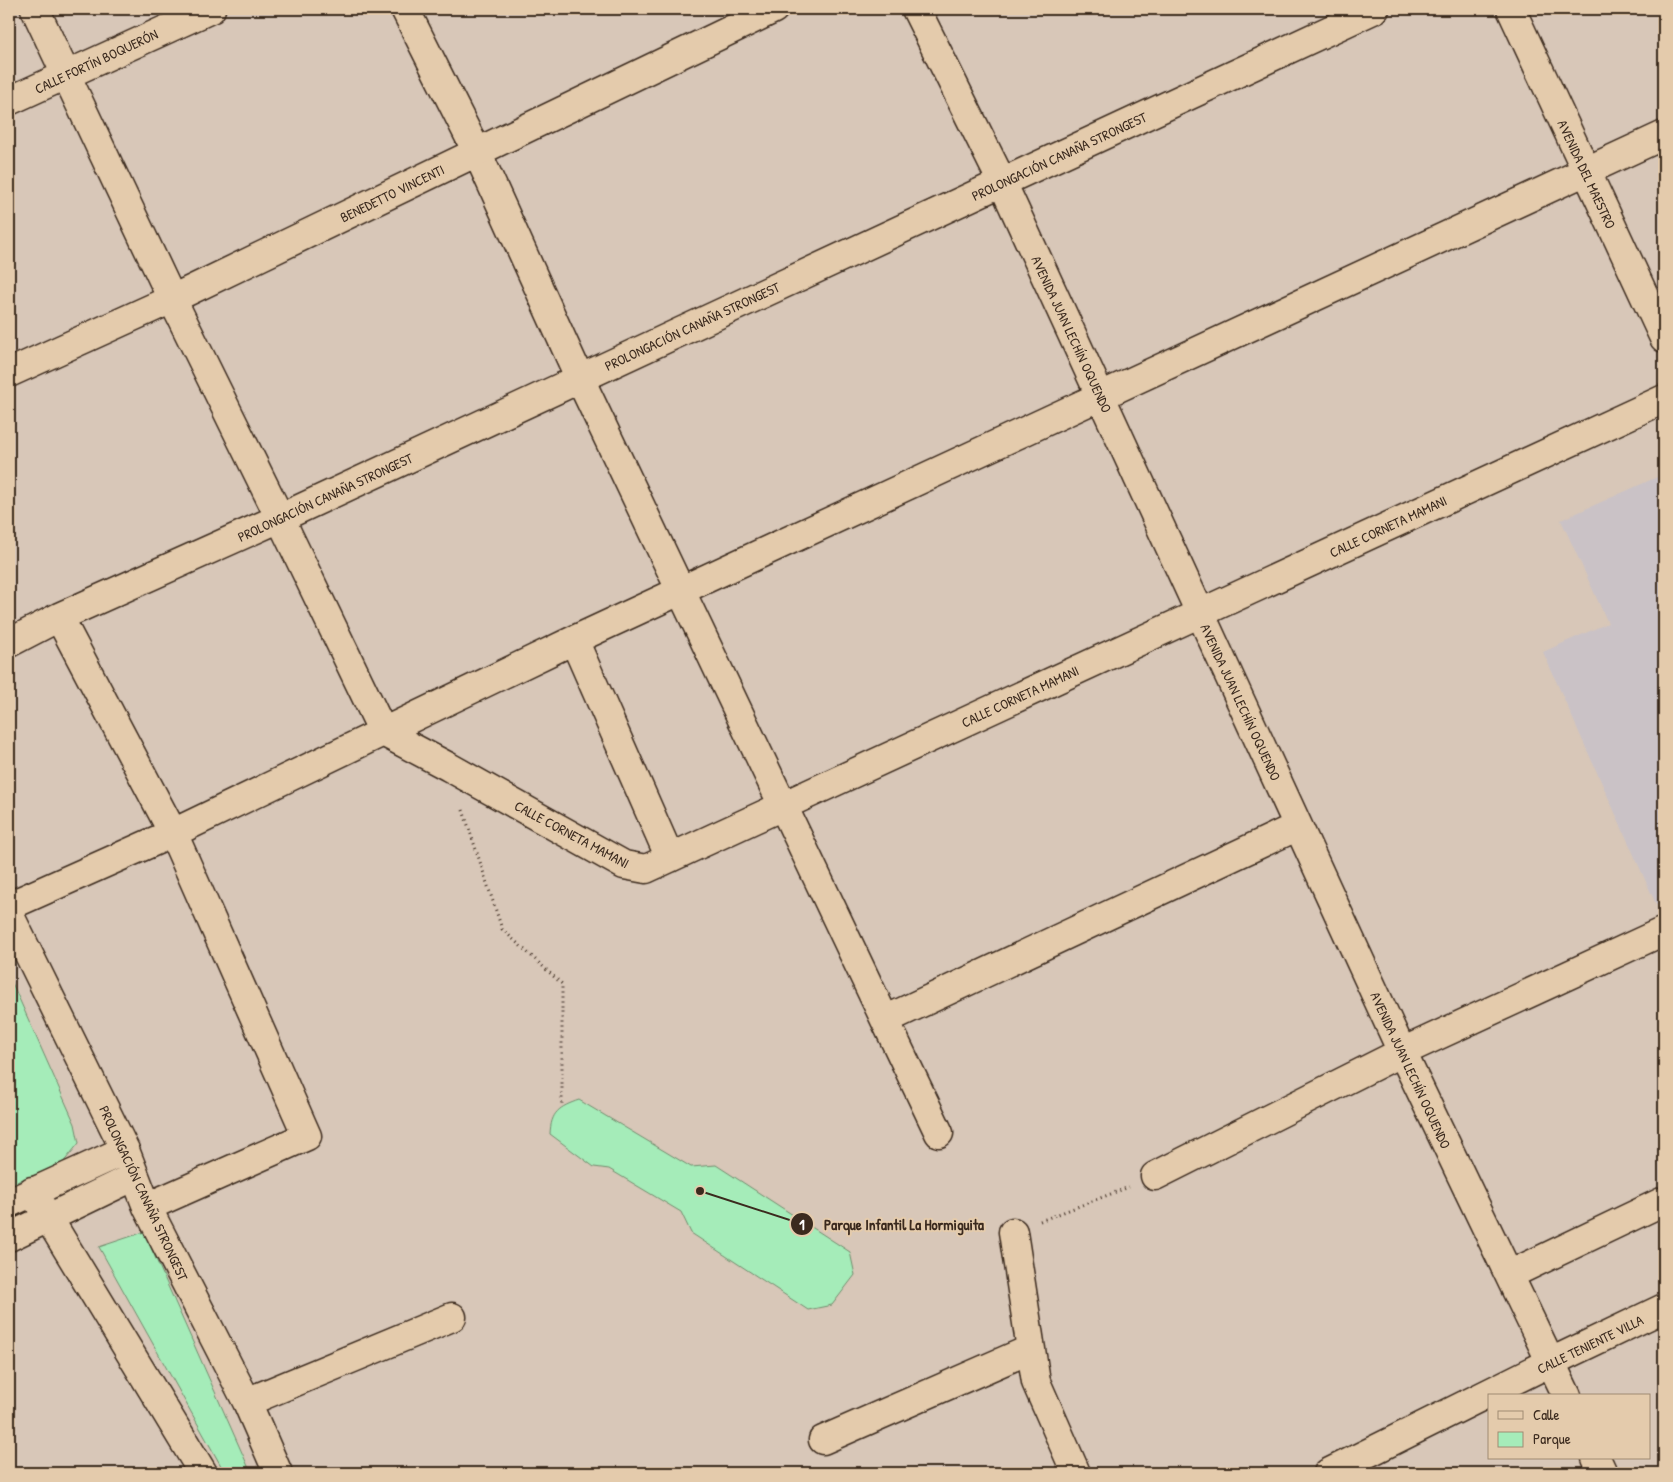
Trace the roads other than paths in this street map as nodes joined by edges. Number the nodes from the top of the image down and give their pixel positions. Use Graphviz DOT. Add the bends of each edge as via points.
graph roads {
  1 [pos="35,9"];
  2 [pos="210,9"];
  3 [pos="405,9"];
  4 [pos="774,9"];
  5 [pos="916,9"];
  6 [pos="1375,9"];
  7 [pos="1511,9"];
  8 [pos="66,76"];
  9 [pos="9,101"];
  10 [pos="1664,135"];
  11 [pos="477,152"];
  12 [pos="1586,172"];
  13 [pos="1002,182"];
  14 [pos="172,299"];
  15 [pos="1664,338"];
  16 [pos="9,373"];
  17 [pos="580,379"];
  18 [pos="1100,397"];
  19 [pos="1664,399"];
  20 [pos="280,518"];
  21 [pos="680,591"];
  22 [pos="1200,613"];
  23 [pos="59,617"];
  24 [pos="574,640"];
  25 [pos="9,643"];
  26 [pos="383,732"];
  27 [pos="783,805"];
  28 [pos="1298,826"];
  29 [pos="173,833"];
  30 [pos="670,858"];
  31 [pos="9,906"];
  32 [pos="9,914"];
  33 [pos="1664,931"];
  34 [pos="885,1020"];
  35 [pos="1402,1052"];
  36 [pos="939,1133"];
  37 [pos="125,1150"];
  38 [pos="135,1176"];
  39 [pos="1156,1176"];
  40 [pos="21,1197"];
  41 [pos="1664,1201"];
  42 [pos="147,1207"];
  43 [pos="49,1218"];
  44 [pos="1013,1232"];
  45 [pos="9,1237"];
  46 [pos="1509,1275"];
  47 [pos="1664,1308"];
  48 [pos="452,1317"];
  49 [pos="1031,1349"];
  50 [pos="1551,1362"];
  51 [pos="1566,1394"];
  52 [pos="247,1402"];
  53 [pos="823,1440"];
  54 [pos="1597,1460"];
  55 [pos="204,1473"];
  56 [pos="278,1473"];
  57 [pos="1076,1473"];
  58 [pos="1328,1473"];
  59 [pos="1603,1473"];
  1 -- 8 [label="street"];
  2 -- 8 [label="street, CALLE FORTÍN BOQUERÓN"];
  3 -- 11 [label="street"];
  4 -- 11 [label="street, BENEDETTO VINCENTI"];
  5 -- 13 [label="street, AVENIDA JUAN LECHÍN OQUENDO"];
  6 -- 13 [label="street, PROLONGACIÓN CANAÑA STRONGEST"];
  7 -- 12 [label="street, AVENIDA DEL MAESTRO"];
  8 -- 9 [label="street, CALLE FORTÍN BOQUERÓN"];
  8 -- 14 [label="street"];
  10 -- 12 [label="street"];
  11 -- 14 [label="street, BENEDETTO VINCENTI"];
  11 -- 17 [label="street"];
  12 -- 15 [label="street, AVENIDA DEL MAESTRO"];
  12 -- 18 [label="street"];
  13 -- 17 [label="street, PROLONGACIÓN CANAÑA STRONGEST"];
  13 -- 18 [label="street, AVENIDA JUAN LECHÍN OQUENDO"];
  14 -- 16 [label="street, BENEDETTO VINCENTI"];
  14 -- 20 [label="street"];
  17 -- 20 [label="street, PROLONGACIÓN CANAÑA STRONGEST"];
  17 -- 21 [label="street"];
  18 -- 21 [label="street"];
  18 -- 22 [label="street, AVENIDA JUAN LECHÍN OQUENDO"];
  19 -- 22 [label="street, CALLE CORNETA MAMANI"];
  20 -- 23 [label="street, PROLONGACIÓN CANAÑA STRONGEST"];
  20 -- 26 [label="street"];
  21 -- 24 [label="street"];
  21 -- 27 [label="street"];
  22 -- 27 [label="street, CALLE CORNETA MAMANI"];
  22 -- 28 [label="street, AVENIDA JUAN LECHÍN OQUENDO"];
  23 -- 25 [label="street, PROLONGACIÓN CANAÑA STRONGEST"];
  23 -- 29 [label="street"];
  24 -- 26 [label="street"];
  24 -- 30 [label="street"];
  26 -- 29 [label="street"];
  26 -- 30 [label="street, CALLE CORNETA MAMANI" via="624,865 646,869"];
  27 -- 30 [label="street, CALLE CORNETA MAMANI"];
  27 -- 34 [label="street"];
  28 -- 34 [label="street"];
  28 -- 35 [label="street, AVENIDA JUAN LECHÍN OQUENDO"];
  29 -- 31 [label="street"];
  29 -- 42 [label="street" via="307,1136"];
  32 -- 37 [label="street, PROLONGACIÓN CANAÑA STRONGEST"];
  33 -- 35 [label="street"];
  34 -- 36 [label="street"];
  35 -- 39 [label="street"];
  35 -- 46 [label="street, AVENIDA JUAN LECHÍN OQUENDO"];
  37 -- 38 [label="street, PROLONGACIÓN CANAÑA STRONGEST"];
  37 -- 40 [label="street"];
  38 -- 42 [label="street, PROLONGACIÓN CANAÑA STRONGEST"];
  38 -- 43 [label="street"];
  40 -- 43 [label="street"];
  41 -- 46 [label="street"];
  42 -- 52 [label="street, PROLONGACIÓN CANAÑA STRONGEST"];
  43 -- 45 [label="street"];
  43 -- 55 [label="street"];
  44 -- 49 [label="street"];
  46 -- 50 [label="street, AVENIDA JUAN LECHÍN OQUENDO"];
  47 -- 50 [label="street, CALLE TENIENTE VILLA"];
  48 -- 52 [label="street"];
  49 -- 53 [label="street"];
  49 -- 57 [label="street" via="1036,1382"];
  50 -- 51 [label="street, AVENIDA JUAN LECHÍN OQUENDO"];
  50 -- 58 [label="street, CALLE TENIENTE VILLA"];
  52 -- 56 [label="street, PROLONGACIÓN CANAÑA STRONGEST"];
  54 -- 59 [label="street"];
}
